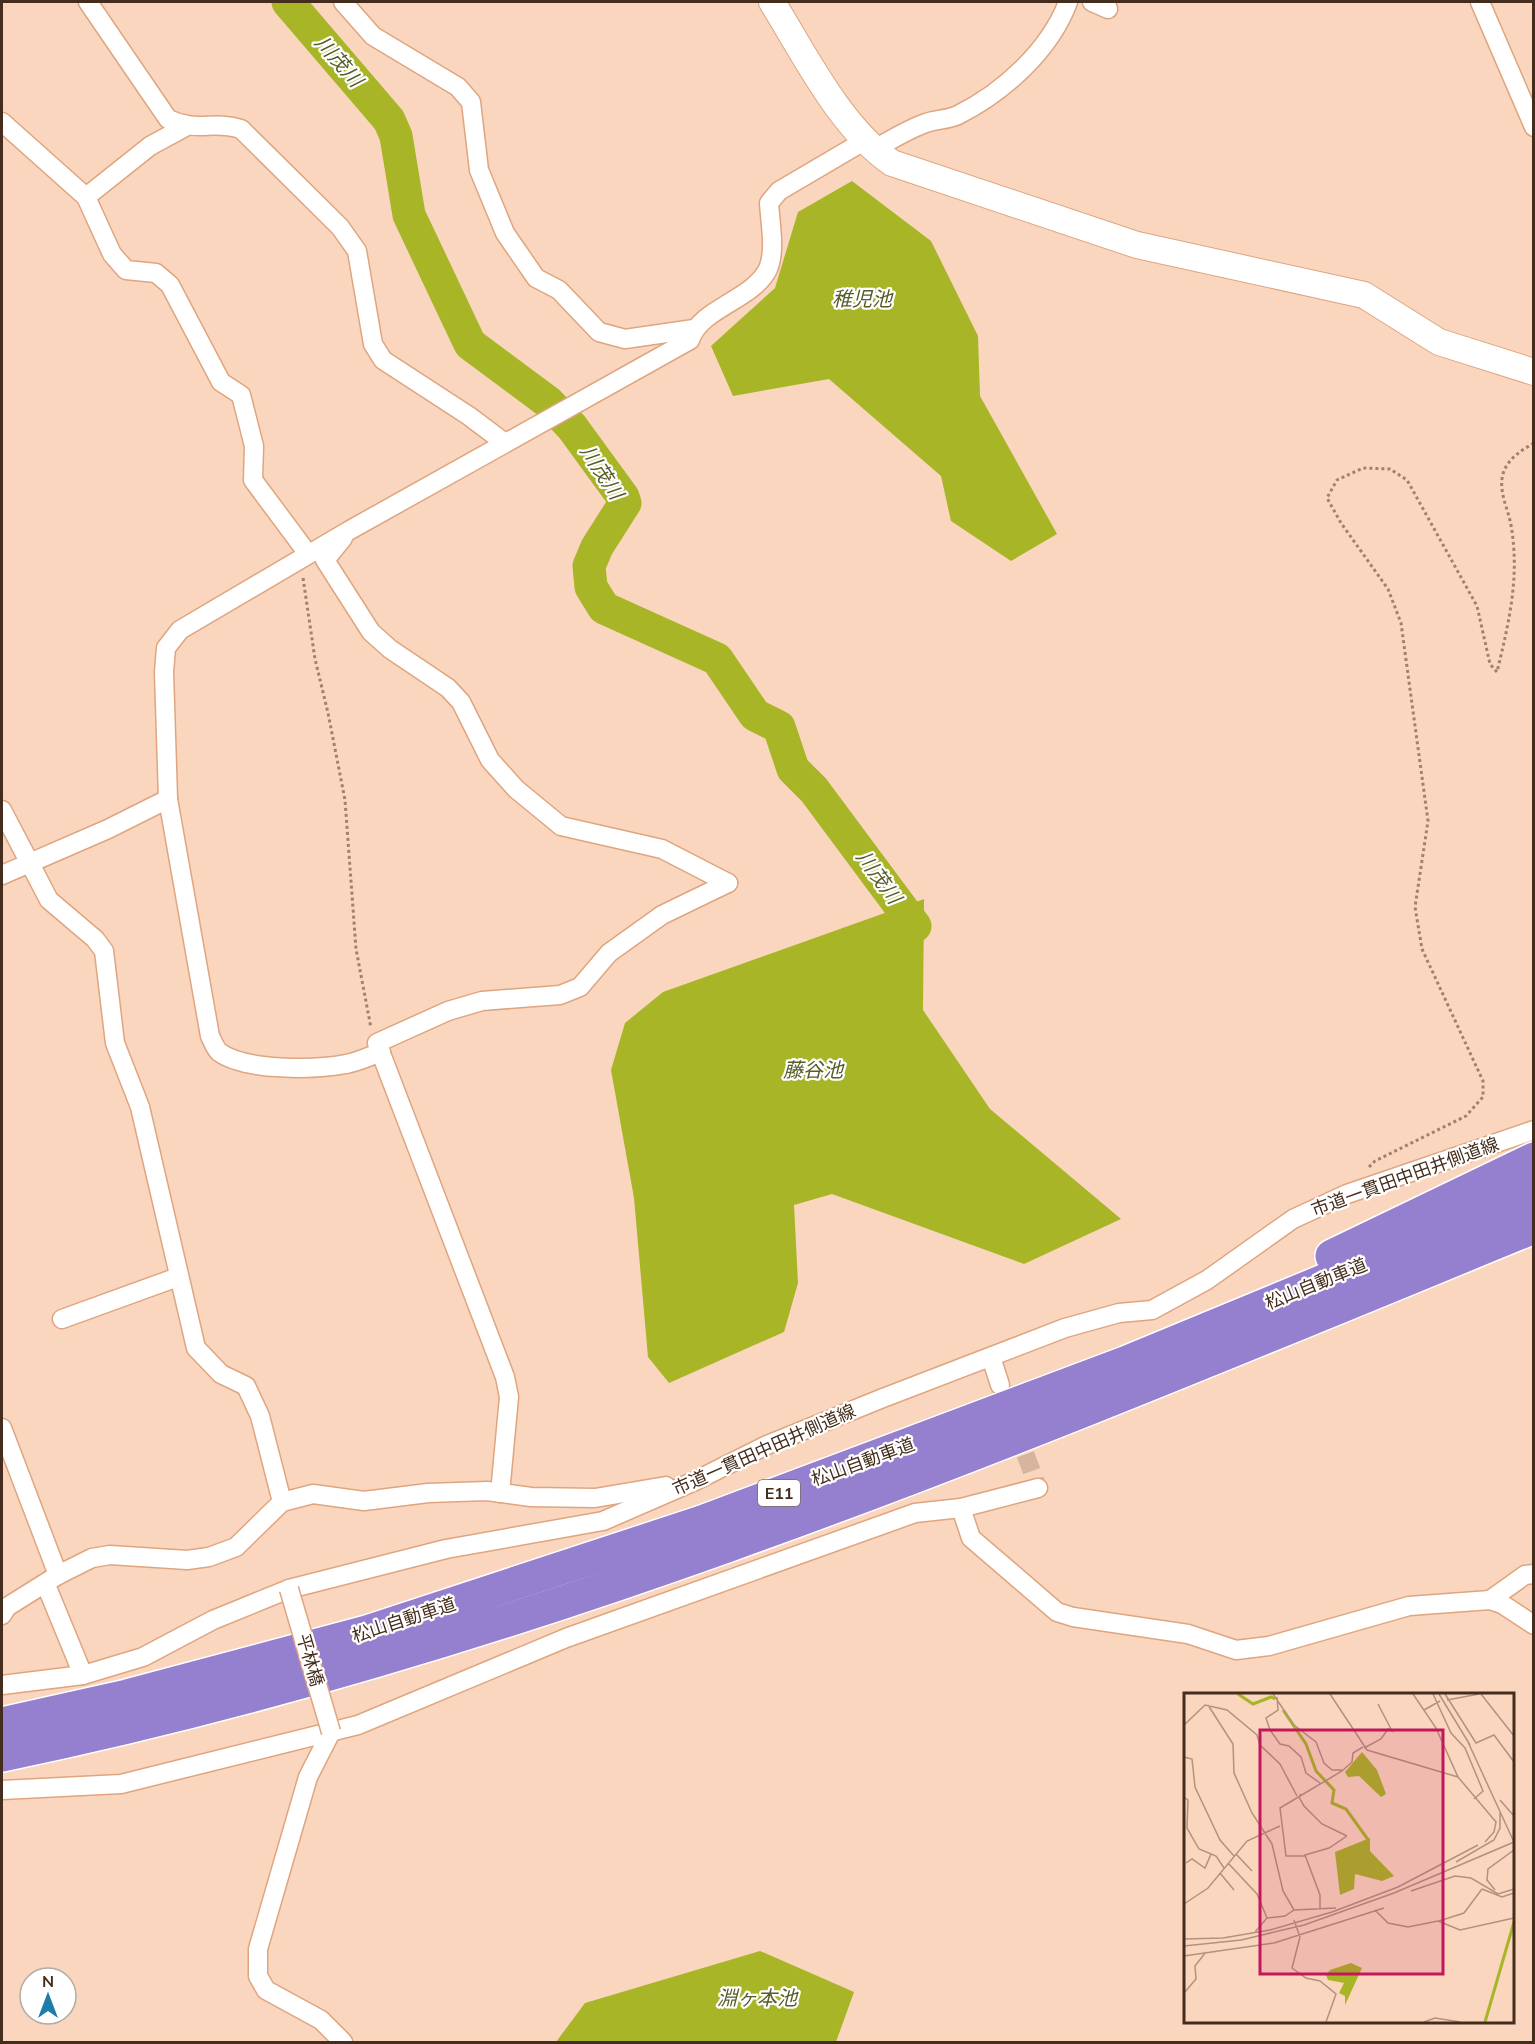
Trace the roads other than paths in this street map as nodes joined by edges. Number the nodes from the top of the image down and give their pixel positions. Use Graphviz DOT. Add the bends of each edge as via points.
graph roads {
  1 [pos="88,2"];
  2 [pos="343,2"];
  3 [pos="772,2"];
  4 [pos="1068,2"];
  5 [pos="1092,2"];
  6 [pos="1105,2"];
  7 [pos="1480,2"];
  8 [pos="2,122"];
  9 [pos="185,127"];
  10 [pos="1533,127"];
  11 [pos="868,146"];
  12 [pos="86,196"];
  13 [pos="693,328"];
  14 [pos="1533,372"];
  15 [pos="505,443"];
  16 [pos="316,557"];
  17 [pos="168,799"];
  18 [pos="2,810"];
  19 [pos="30,862"];
  20 [pos="2,875"];
  21 [pos="379,1047"];
  22 [pos="1533,1130"];
  23 [pos="1533,1159"];
  24 [pos="1533,1194"];
  25 [pos="1533,1227"];
  26 [pos="1533,1248"];
  27 [pos="178,1277"];
  28 [pos="62,1319"];
  29 [pos="991,1357"];
  30 [pos="1000,1385"];
  31 [pos="1032,1399"];
  32 [pos="1089,1409"];
  33 [pos="2,1428"];
  34 [pos="694,1481"];
  35 [pos="1038,1488"];
  36 [pos="500,1493"];
  37 [pos="282,1502"];
  38 [pos="961,1508"];
  39 [pos="1533,1574"];
  40 [pos="52,1580"];
  41 [pos="289,1589"];
  42 [pos="1490,1600"];
  43 [pos="2,1615"];
  44 [pos="1533,1625"];
  45 [pos="83,1675"];
  46 [pos="2,1685"];
  47 [pos="2,1724"];
  48 [pos="331,1732"];
  49 [pos="2,1755"];
  50 [pos="2,1790"];
  51 [pos="343,2043"];
  1 -- 9 [label="street" via="168,119"];
  2 -- 13 [label="street" via="373,36 458,87 471,102 479,170 505,233 536,278 559,290 599,332 625,339"];
  3 -- 11 [label="street"];
  4 -- 11 [label="street" via="1046,44 1016,76 956,116 926,123"];
  5 -- 6 [label="street" via="1108,9"];
  7 -- 10 [label="street"];
  8 -- 12 [label="street"];
  9 -- 12 [label="street" via="150,146"];
  9 -- 15 [label="street" via="226,124 241,129 340,227 357,251 373,344 383,360"];
  11 -- 13 [label="street" via="779,191 769,203 768,269 751,287"];
  11 -- 14 [label="street" via="892,163 946,183 1137,245 1364,295 1439,342"];
  12 -- 16 [label="street" via="112,254 126,270 156,273 170,285 221,382 241,395 254,446 253,480"];
  13 -- 15 [label="street" via="690,340"];
  15 -- 16 [label="street" via="350,530"];
  16 -- 17 [label="street" via="180,630 166,648"];
  16 -- 21 [label="street" via="371,632 448,688 460,702 490,760 516,789 561,826 662,849 729,883 662,915 609,953 580,987 560,995 483,1001 448,1011"];
  17 -- 19 [label="street"];
  17 -- 21 [label="street" via="210,1036 217,1050 227,1057 278,1068 308,1068 347,1064"];
  18 -- 19 [label="street"];
  19 -- 20 [label="street"];
  19 -- 27 [label="street" via="49,900 104,951 115,1042 140,1107"];
  21 -- 36 [label="street" via="505,1377 509,1397"];
  22 -- 29 [label="street, 市道一貫田中田井側道線" via="1347,1194 1293,1219 1207,1281 1152,1310 1119,1313 1065,1328"];
  23 -- 31 [label="highway"];
  24 -- 31 [label="highway, 松山自動車道 / E11"];
  25 -- 32 [label="highway, 松山自動車道 / E11"];
  26 -- 32 [label="highway"];
  27 -- 28 [label="street"];
  27 -- 37 [label="street" via="196,1348 221,1374 246,1386 253,1400"];
  29 -- 30 [label="street"];
  29 -- 34 [label="street, 市道一貫田中田井側道線" via="767,1445"];
  31 -- 47 [label="highway, 松山自動車道 / E11" via="702,1522 367,1632 127,1696"];
  32 -- 49 [label="highway, 松山自動車道 / E11" via="708,1553 372,1663 128,1729"];
  33 -- 40 [label="street"];
  34 -- 36 [label="street" via="595,1498"];
  34 -- 41 [label="street, 市道一貫田中田井側道線" via="603,1521 446,1549"];
  35 -- 38 [label="street"];
  36 -- 37 [label="street" via="428,1493 364,1501 313,1494"];
  37 -- 40 [label="street" via="236,1547 209,1557 170,1560 110,1555 92,1558"];
  38 -- 42 [label="street" via="971,1538 1057,1612 1188,1634 1236,1650 1269,1646 1408,1606"];
  38 -- 48 [label="street" via="915,1513 566,1638 358,1725"];
  39 -- 42 [label="street"];
  40 -- 43 [label="street" via="7,1607"];
  40 -- 45 [label="street"];
  41 -- 45 [label="street, 市道一貫田中田井側道線" via="213,1620 143,1657"];
  41 -- 48 [label="street, 平林橋, bridge"];
  42 -- 44 [label="street"];
  45 -- 46 [label="street, 市道一貫田中田井側道線"];
  48 -- 50 [label="street" via="121,1784"];
  48 -- 51 [label="street" via="308,1777 258,1948 258,1976 266,1990 321,2020"];
}
